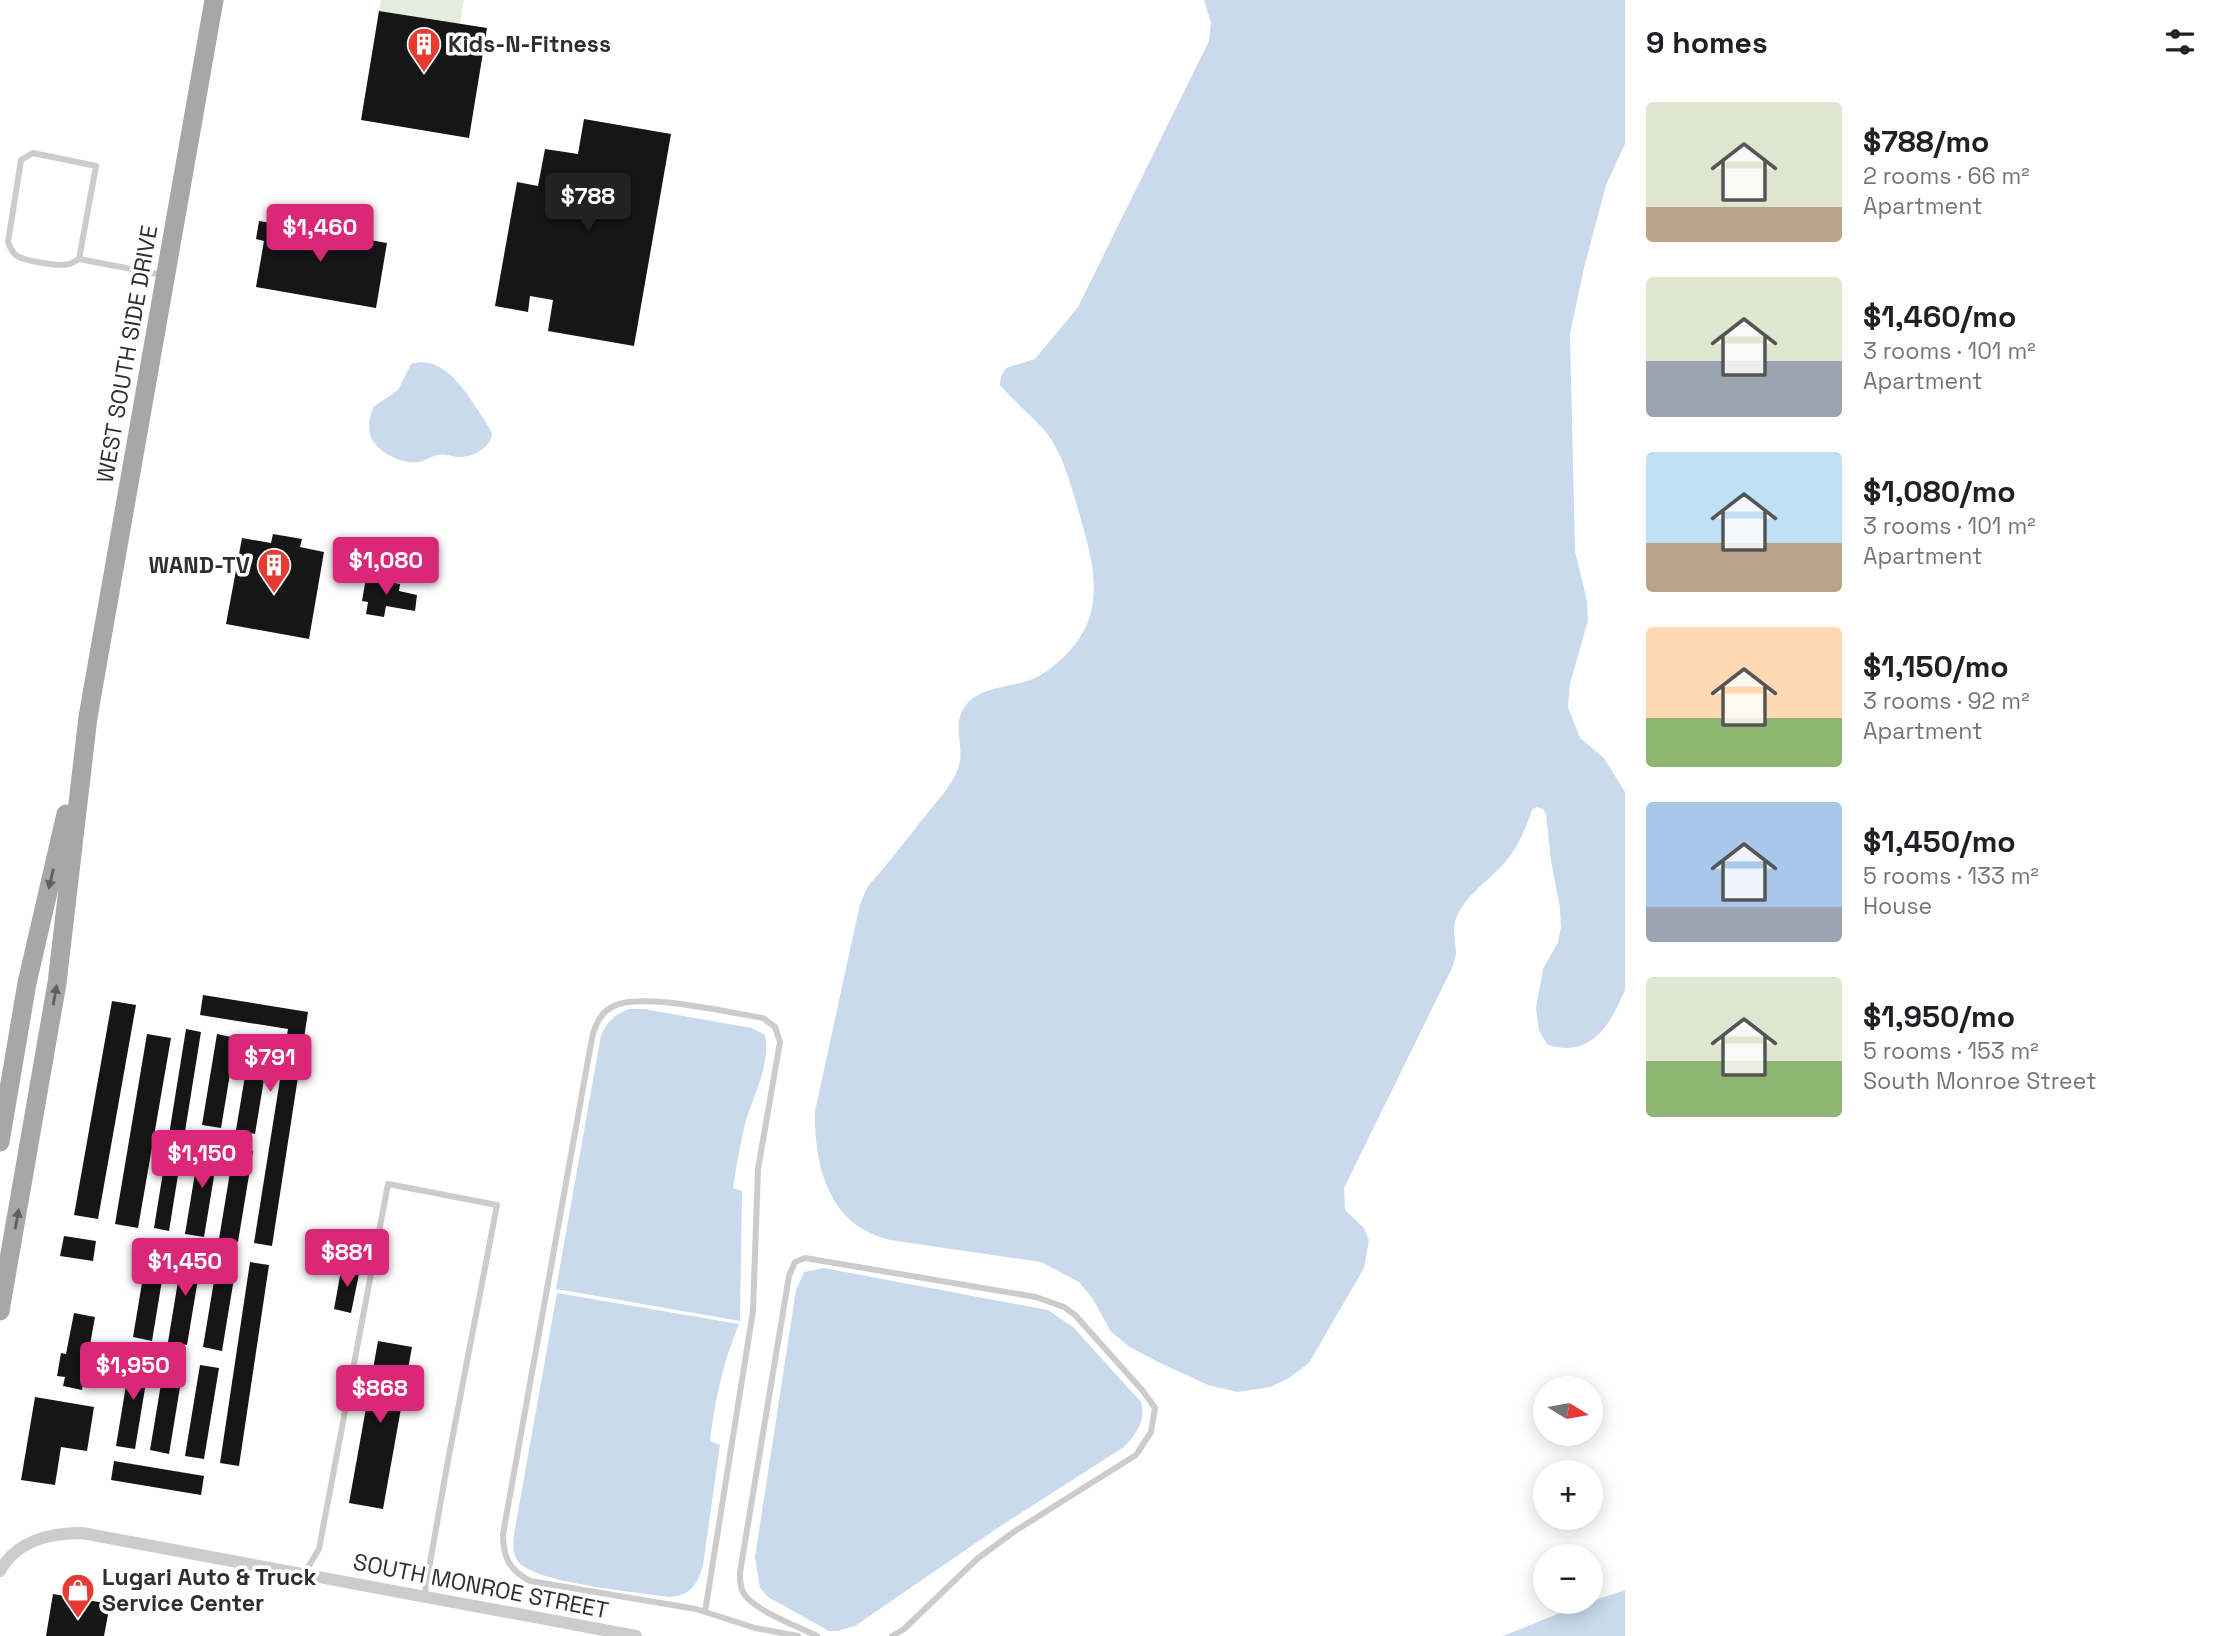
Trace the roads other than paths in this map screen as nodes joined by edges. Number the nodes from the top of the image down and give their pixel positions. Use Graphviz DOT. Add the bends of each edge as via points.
graph roads {
  1 [pos="214,0"];
  2 [pos="79,259"];
  3 [pos="165,276"];
  4 [pos="89,718"];
  5 [pos="0,1142"];
  6 [pos="0,1311"];
  7 [pos="0,1571"];
  8 [pos="304,1574"];
  9 [pos="424,1597"];
  10 [pos="705,1612"];
  11 [pos="636,1636"];
  12 [pos="798,1636"];
  13 [pos="817,1636"];
  14 [pos="892,1636"];
  1 -- 3 [label="main road, WEST SOUTH SIDE DRIVE"];
  2 -- 2 [label="lane" via="96,166 33,153 21,160 8,242 11,250 30,260 68,265"];
  2 -- 3 [label="lane"];
  3 -- 4 [label="main road, WEST SOUTH SIDE DRIVE"];
  4 -- 5 [label="main road, WEST SOUTH SIDE DRIVE, one-way" via="27,983"];
  6 -- 4 [label="main road, WEST SOUTH SIDE DRIVE, one-way" via="57,983"];
  7 -- 8 [label="street, SOUTH MONROE STREET" via="28,1543 62,1533 104,1536"];
  8 -- 9 [label="street, SOUTH MONROE STREET"];
  8 -- 9 [label="lane" via="319,1549 388,1184 497,1205"];
  9 -- 11 [label="street, SOUTH MONROE STREET"];
  10 -- 10 [label="lane" via="530,1581 510,1567 503,1547 592,1038 595,1025 609,1008 629,1001 763,1018 775,1027 780,1042 758,1169 753,1311"];
  10 -- 12 [label="lane"];
  13 -- 14 [label="lane" via="761,1608 740,1584 789,1276 795,1262 805,1258 1035,1297 1064,1307 1135,1381 1154,1408 1151,1432 1136,1455 1014,1531"];
}
